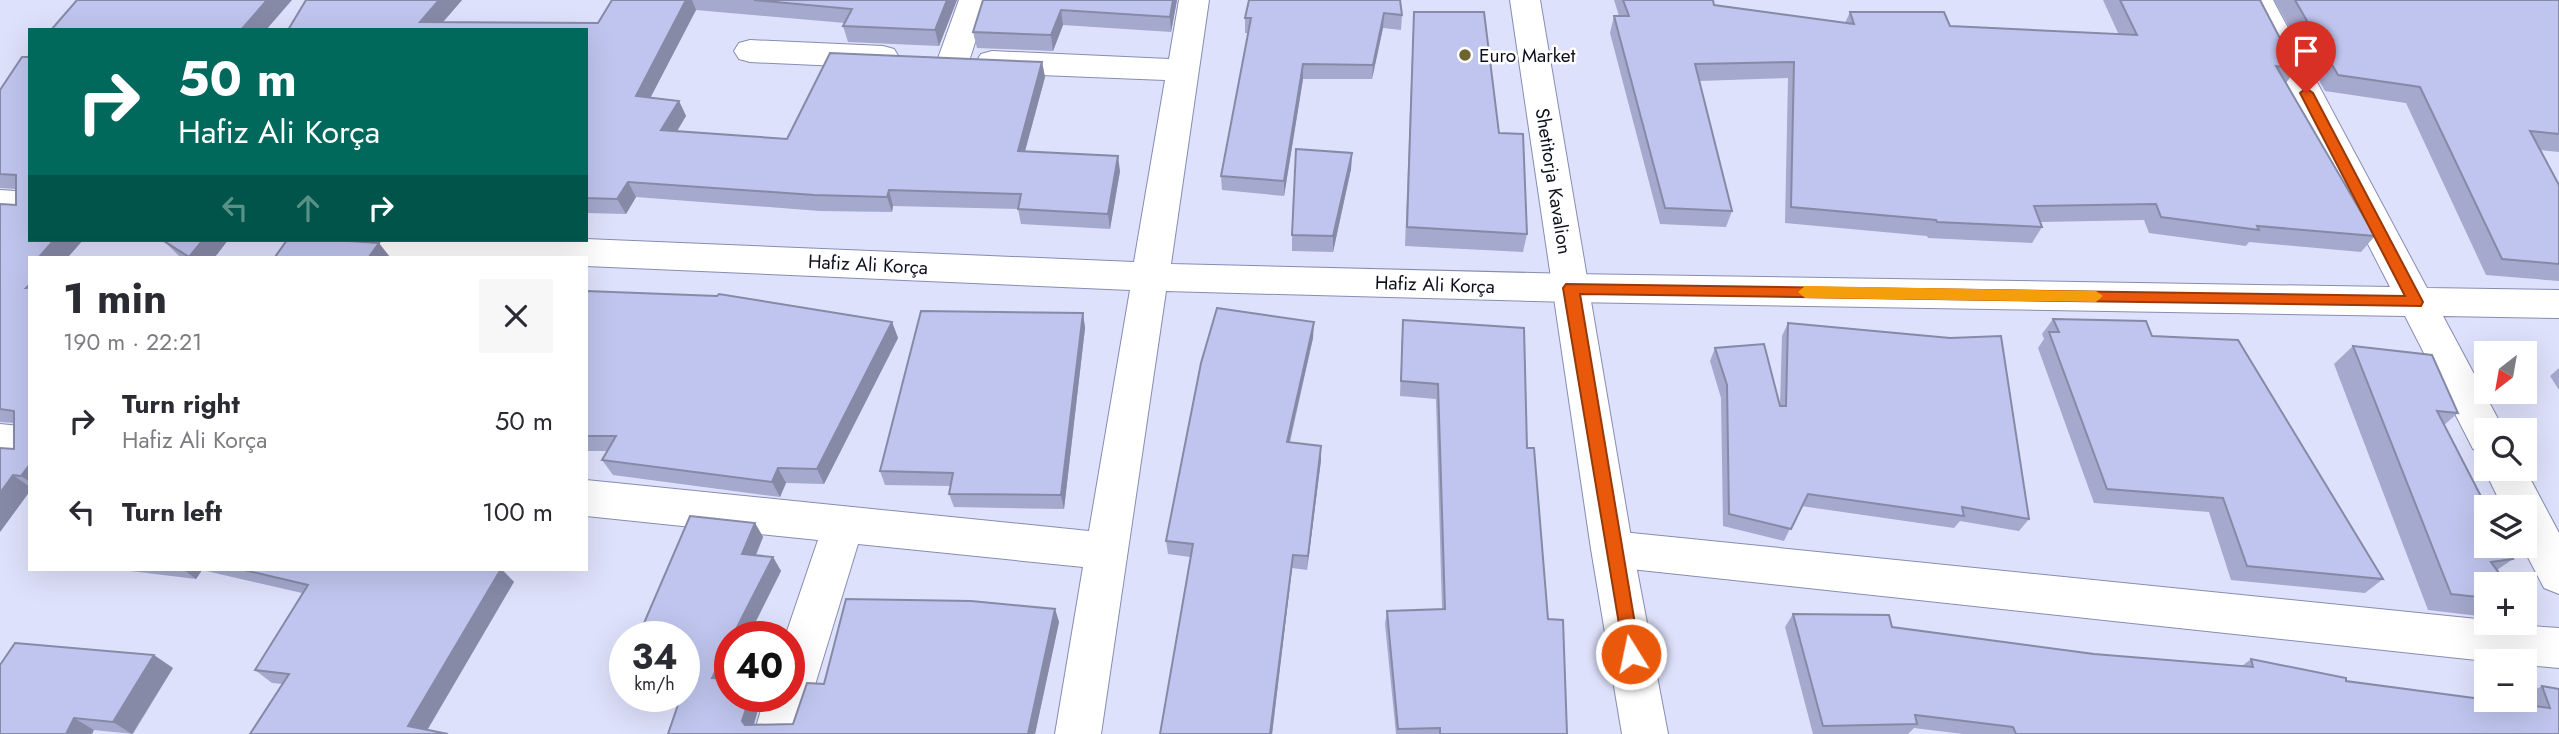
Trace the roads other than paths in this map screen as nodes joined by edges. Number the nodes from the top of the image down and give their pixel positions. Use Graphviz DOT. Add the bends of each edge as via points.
graph roads {
  1 [pos="975,0"];
  2 [pos="1194,0"];
  3 [pos="1525,0"];
  4 [pos="2258,0"];
  5 [pos="750,51"];
  6 [pos="931,60"];
  7 [pos="1182,70"];
  8 [pos="0,203"];
  9 [pos="28,205"];
  10 [pos="356,242"];
  11 [pos="1152,277"];
  12 [pos="1571,288"];
  13 [pos="2416,302"];
  14 [pos="2559,304"];
  15 [pos="2477,418"];
  16 [pos="0,441"];
  17 [pos="28,444"];
  18 [pos="588,498"];
  19 [pos="844,523"];
  20 [pos="2537,534"];
  21 [pos="1612,549"];
  22 [pos="1107,551"];
  23 [pos="2559,575"];
  24 [pos="805,645"];
  25 [pos="2559,648"];
  26 [pos="784,712"];
  27 [pos="777,734"];
  28 [pos="1078,734"];
  29 [pos="1645,734"];
  1 -- 6 [label="street"];
  2 -- 7 [label="street"];
  3 -- 12 [label="street, Shetitorja Kavalion"];
  4 -- 13 [label="street"];
  5 -- 6 [label="street"];
  6 -- 7 [label="street"];
  7 -- 11 [label="street"];
  8 -- 9 [label="street"];
  10 -- 11 [label="street, Hafiz Ali Korça"];
  11 -- 12 [label="street, Hafiz Ali Korça"];
  11 -- 22 [label="street"];
  12 -- 13 [label="street, Hafiz Ali Korça"];
  12 -- 21 [label="street, Shetitorja Kavalion"];
  13 -- 14 [label="street, Hafiz Ali Korça"];
  13 -- 15 [label="street"];
  16 -- 17 [label="street"];
  18 -- 19 [label="street"];
  19 -- 22 [label="street"];
  19 -- 24 [label="street"];
  20 -- 23 [label="street"];
  21 -- 25 [label="street"];
  21 -- 29 [label="street, Shetitorja Kavalion"];
  22 -- 28 [label="street"];
  26 -- 27 [label="street"];
}
